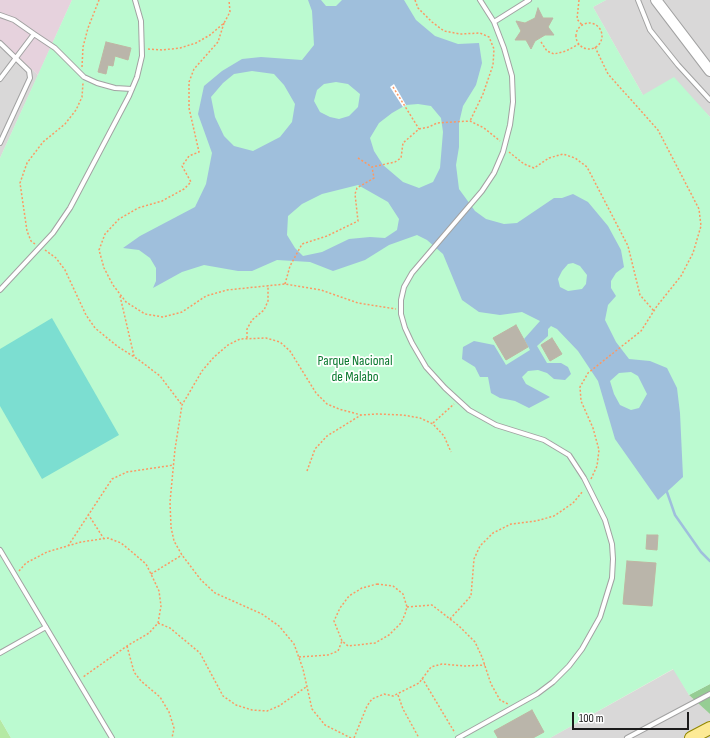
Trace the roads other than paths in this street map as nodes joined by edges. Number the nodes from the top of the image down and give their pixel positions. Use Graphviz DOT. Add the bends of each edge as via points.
graph roads {
  1 [pos="135,0"];
  2 [pos="480,0"];
  3 [pos="529,0"];
  4 [pos="639,0"];
  5 [pos="656,0"];
  6 [pos="0,15"];
  7 [pos="494,22"];
  8 [pos="34,34"];
  9 [pos="0,43"];
  10 [pos="15,57"];
  11 [pos="710,71"];
  12 [pos="0,79"];
  13 [pos="132,89"];
  14 [pos="710,100"];
  15 [pos="0,143"];
  16 [pos="0,290"];
  17 [pos="0,550"];
  18 [pos="46,627"];
  19 [pos="0,653"];
  20 [pos="710,694"];
  21 [pos="710,728"];
  22 [pos="466,734"];
  23 [pos="112,738"];
  24 [pos="458,738"];
  25 [pos="468,738"];
  26 [pos="627,738"];
  27 [pos="691,738"];
  1 -- 13 [label="lane" via="141,21 142,48 137,77"];
  2 -- 7 [label="lane"];
  3 -- 7 [label="lane"];
  4 -- 14 [label="lane" via="650,30"];
  5 -- 11 [label="street"];
  6 -- 8 [label="lane" via="14,20"];
  7 -- 22 [label="lane" via="512,76 513,102 505,145 494,173 482,191 412,273 404,287 401,310 405,328 426,367 469,410 496,425 544,440 558,447 576,463 604,520 612,544 612,578 606,601 582,649 569,666 553,682"];
  8 -- 10 [label="lane"];
  8 -- 13 [label="lane" via="55,48 84,77 115,88"];
  9 -- 10 [label="lane"];
  10 -- 12 [label="lane"];
  10 -- 15 [label="lane" via="29,71 30,78"];
  13 -- 16 [label="lane" via="70,208 53,233"];
  17 -- 18 [label="lane"];
  18 -- 19 [label="lane"];
  18 -- 23 [label="lane"];
  20 -- 26 [label="lane"];
  21 -- 27 [label="main road"];
  22 -- 24 [label="lane"];
  22 -- 25 [label="lane"];
}
